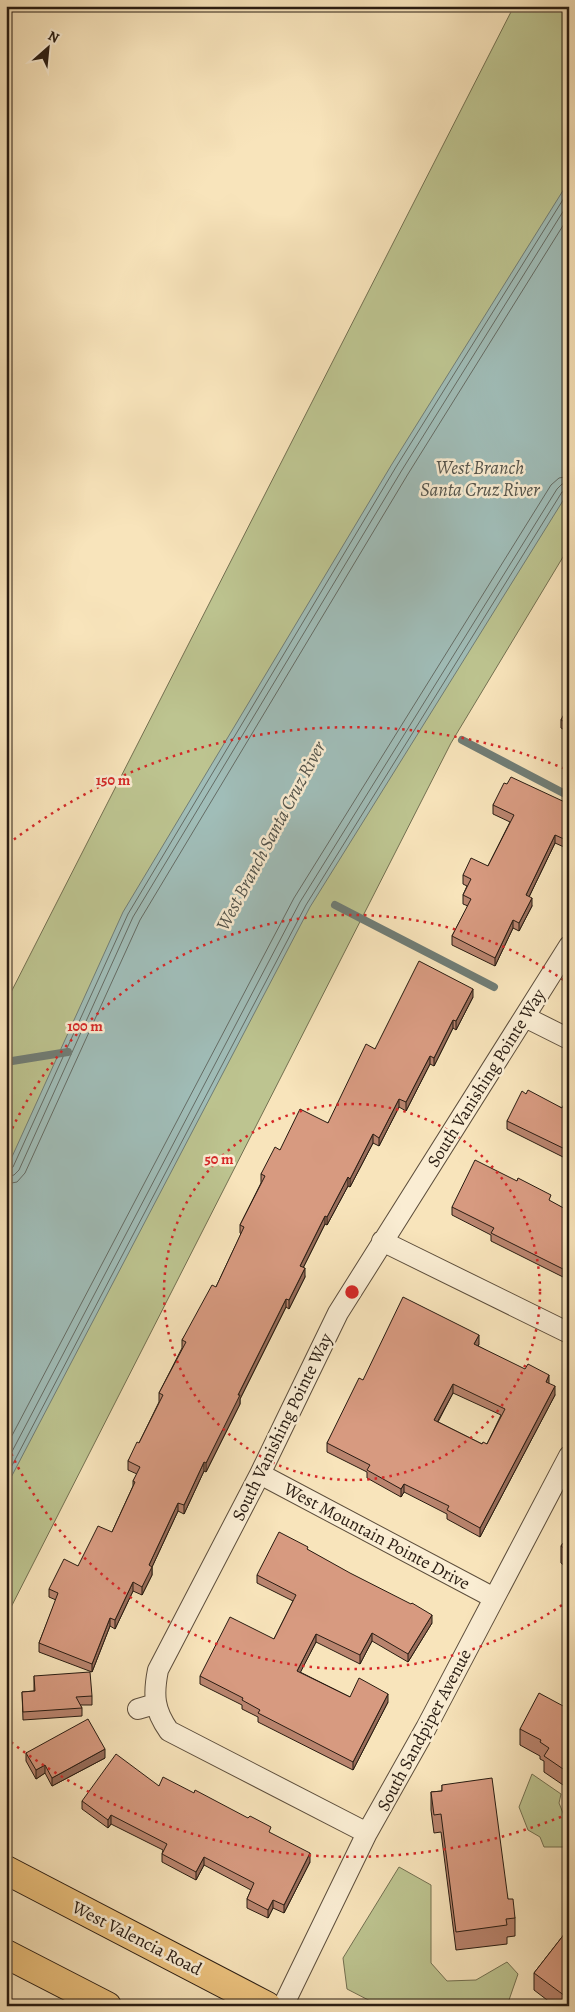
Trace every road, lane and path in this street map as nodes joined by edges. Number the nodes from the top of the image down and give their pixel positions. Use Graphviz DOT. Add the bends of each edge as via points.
graph roads {
  1 [pos="569,946"];
  2 [pos="525,1016"];
  3 [pos="569,1038"];
  4 [pos="382,1241"];
  5 [pos="569,1333"];
  6 [pos="569,1456"];
  7 [pos="260,1474"];
  8 [pos="494,1598"];
  9 [pos="367,1833"];
  10 [pos="6,1870"];
  11 [pos="6,1954"];
  12 [pos="107,2006"];
  13 [pos="267,2006"];
  14 [pos="283,2006"];
  1 -- 2 [label="street, South Vanishing Pointe Way"];
  2 -- 3 [label="street"];
  2 -- 4 [label="street, South Vanishing Pointe Way"];
  4 -- 5 [label="street"];
  4 -- 7 [label="street, South Vanishing Pointe Way" via="338,1313"];
  6 -- 8 [label="street, South Sandpiper Avenue"];
  7 -- 8 [label="street, West Mountain Pointe Drive"];
  7 -- 9 [label="street, South Vanishing Pointe Way" via="158,1670 154,1693 147,1706 176,1736"];
  8 -- 9 [label="street, South Sandpiper Avenue" via="412,1755"];
  9 -- 14 [label="street, South Sandpiper Avenue"];
  10 -- 13 [label="main road, West Valencia Road"];
  11 -- 12 [label="main road"];
}
